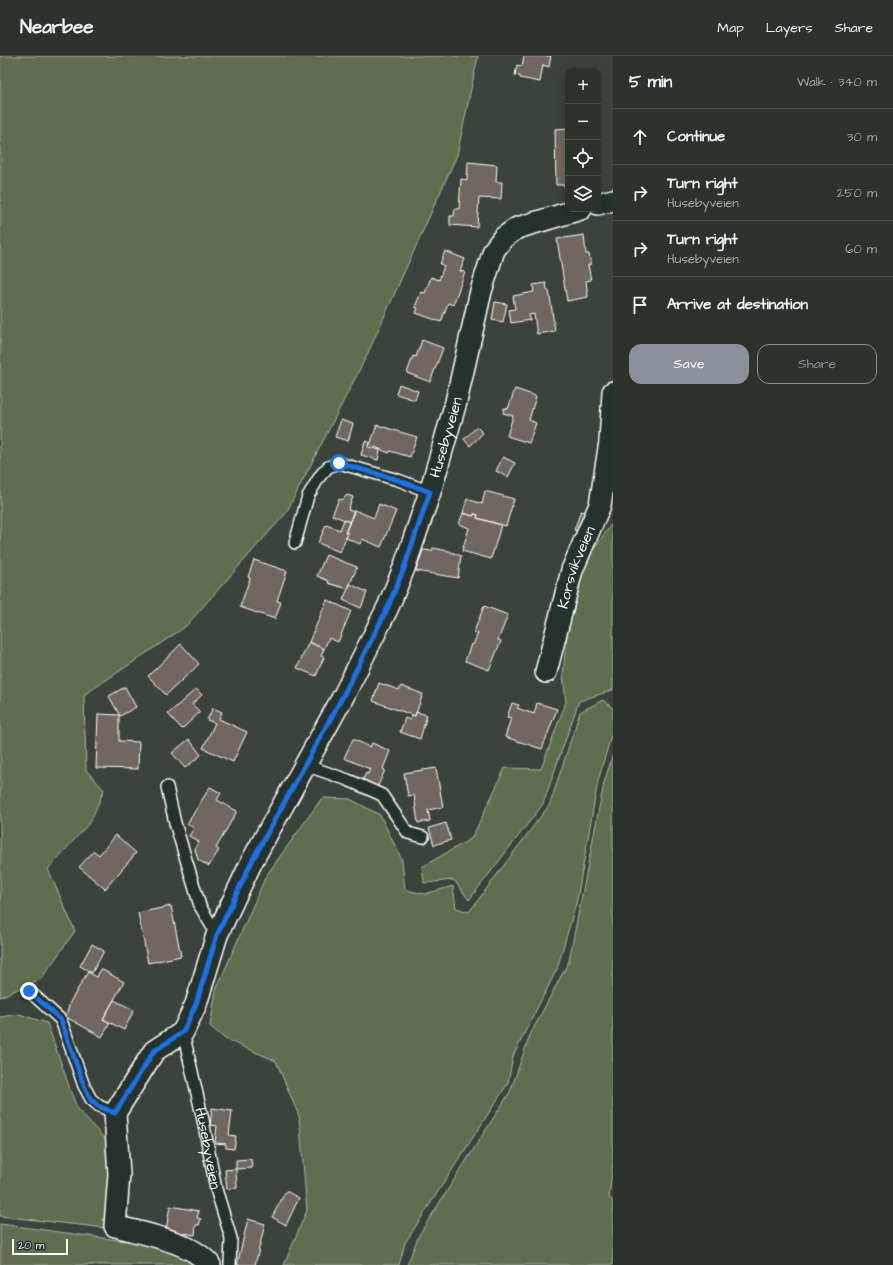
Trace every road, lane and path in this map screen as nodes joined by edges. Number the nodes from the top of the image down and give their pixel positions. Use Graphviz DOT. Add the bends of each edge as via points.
graph roads {
  1 [pos="613,200"];
  2 [pos="601,203"];
  3 [pos="571,212"];
  4 [pos="613,392"];
  5 [pos="430,492"];
  6 [pos="295,543"];
  7 [pos="546,672"];
  8 [pos="305,765"];
  9 [pos="167,787"];
  10 [pos="423,837"];
  11 [pos="217,935"];
  12 [pos="29,991"];
  13 [pos="183,1032"];
  14 [pos="115,1113"];
  15 [pos="210,1265"];
  16 [pos="230,1265"];
  1 -- 2 [label="street"];
  3 -- 5 [label="street, Husebyveien" via="517,228 503,238 494,250 481,291 456,402"];
  4 -- 7 [label="street, Korsvikveien" via="610,442 600,505 572,570"];
  5 -- 6 [label="lane" via="339,463 328,466 308,496"];
  5 -- 8 [label="street, Husebyveien" via="388,607"];
  8 -- 10 [label="lane" via="382,795 408,834"];
  8 -- 11 [label="street, Husebyveien" via="252,861"];
  9 -- 11 [label="lane" via="200,906"];
  11 -- 13 [label="street, Husebyveien" via="196,1004"];
  12 -- 14 [label="lane" via="61,1020 91,1100"];
  13 -- 14 [label="street" via="154,1051"];
  13 -- 16 [label="lane, Husebyveien" via="216,1189 231,1238"];
  14 -- 15 [label="street" via="119,1174 115,1226 180,1244 204,1258"];
}
